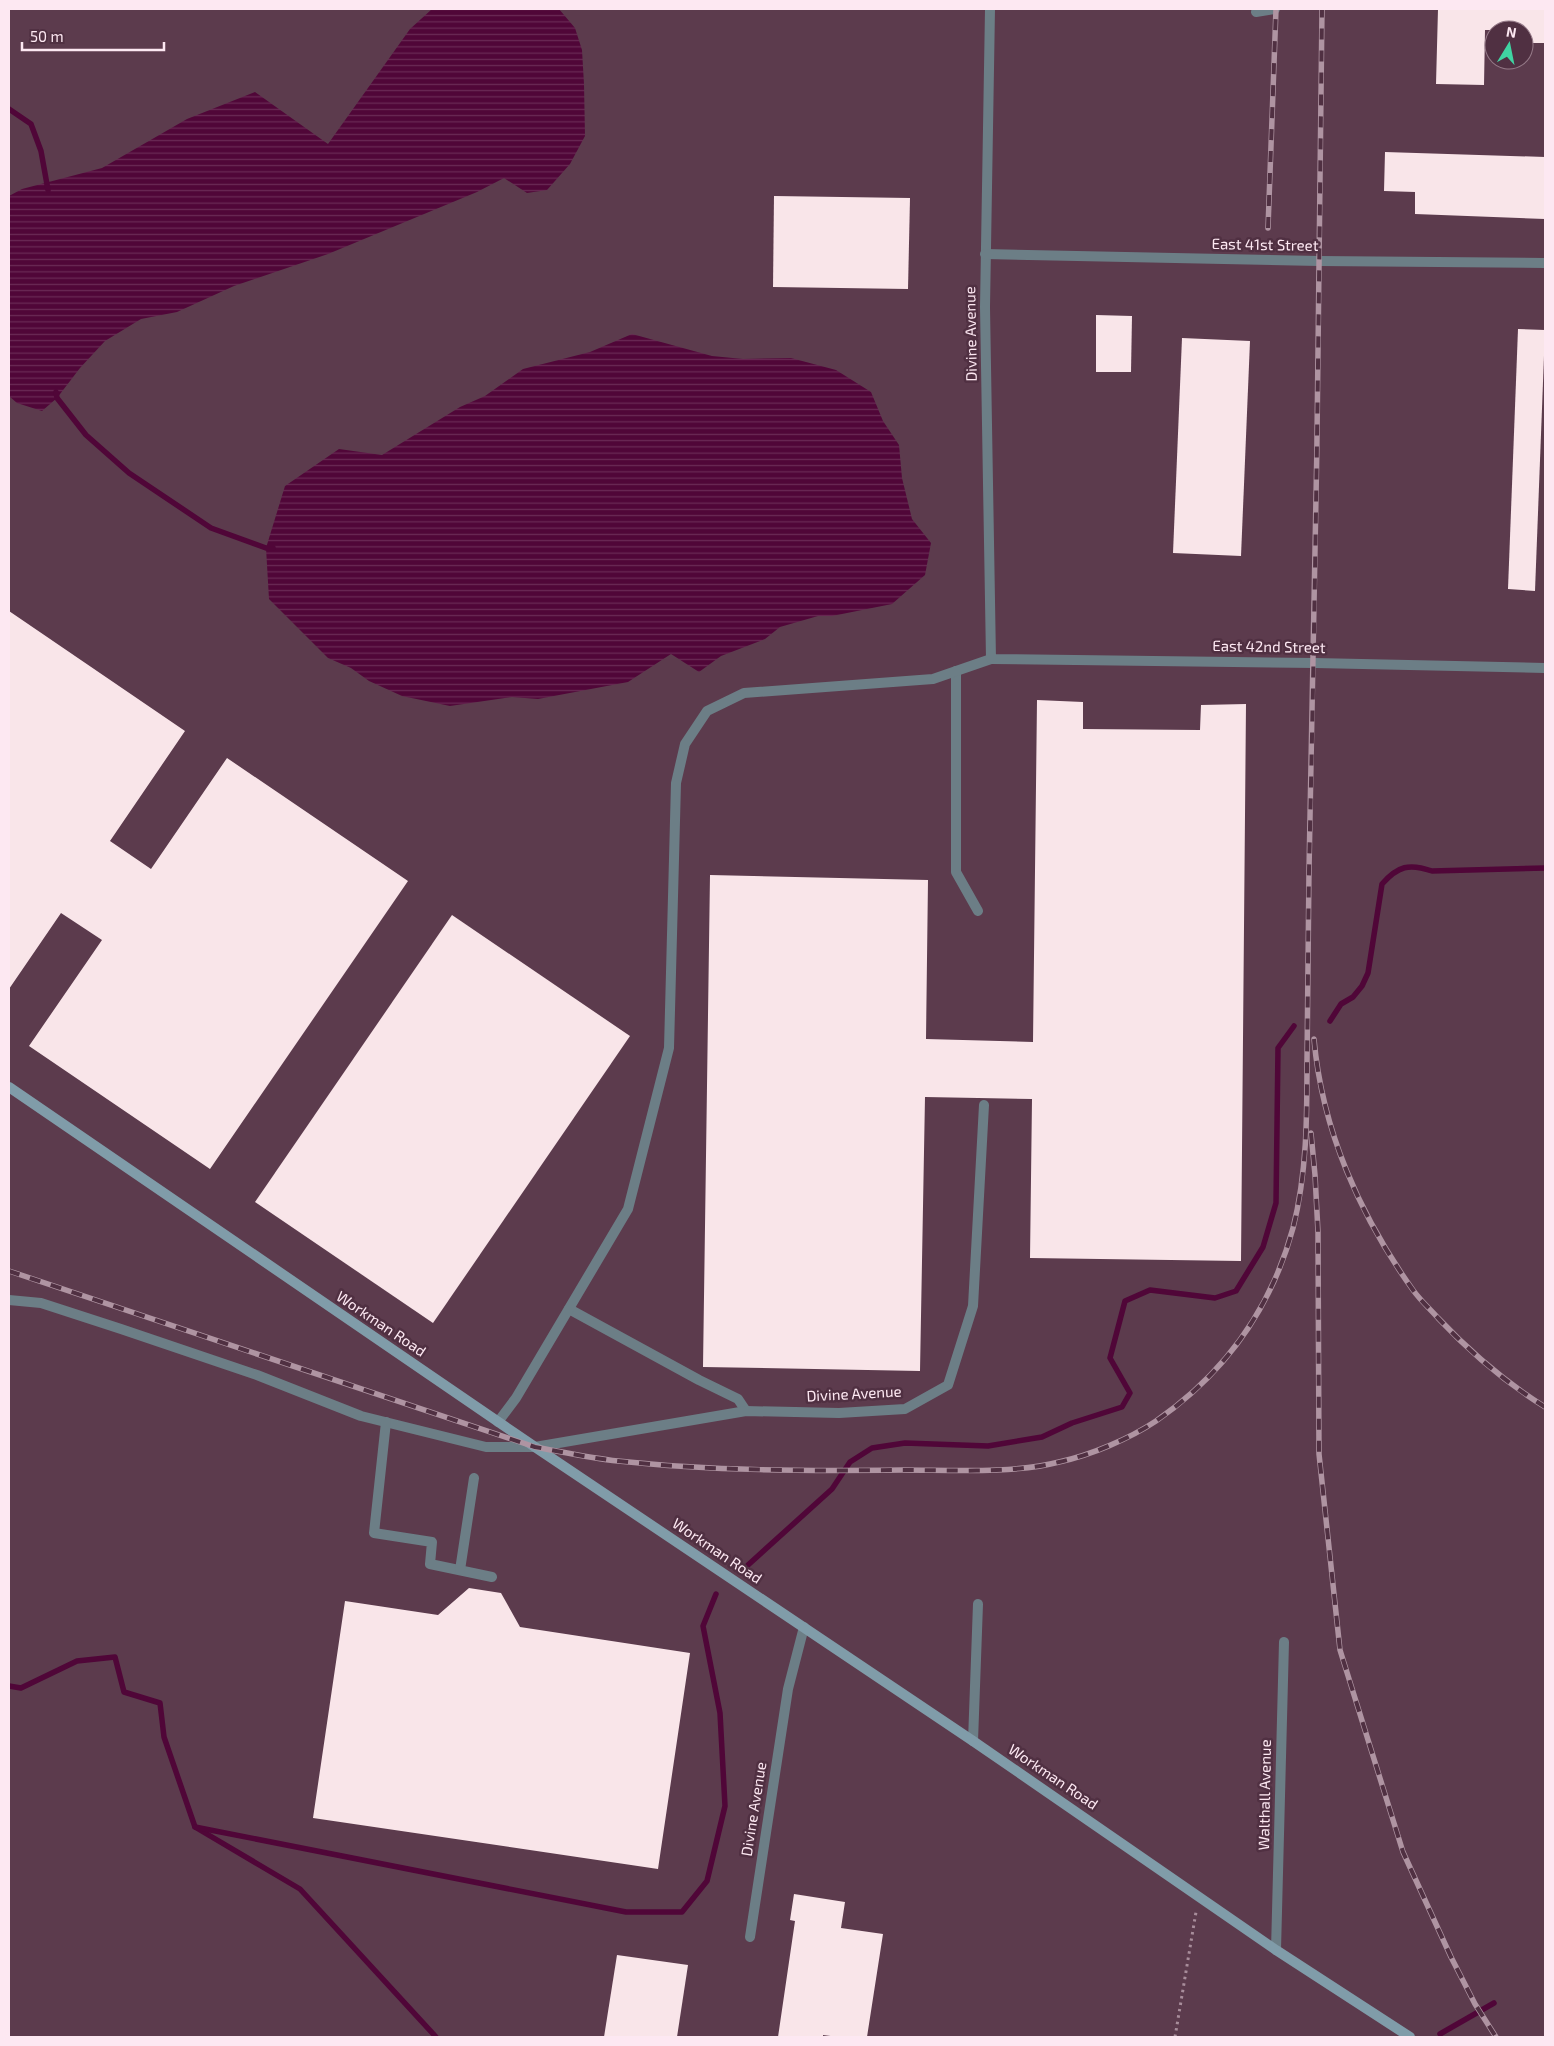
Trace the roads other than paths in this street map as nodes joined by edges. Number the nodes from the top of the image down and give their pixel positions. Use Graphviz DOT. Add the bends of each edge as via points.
graph roads {
  1 [pos="990,9"];
  2 [pos="1275,9"];
  3 [pos="1256,12"];
  4 [pos="985,254"];
  5 [pos="1545,263"];
  6 [pos="991,659"];
  7 [pos="1545,668"];
  8 [pos="956,671"];
  9 [pos="978,912"];
  10 [pos="9,1087"];
  11 [pos="984,1105"];
  12 [pos="9,1300"];
  13 [pos="569,1309"];
  14 [pos="746,1411"];
  15 [pos="386,1422"];
  16 [pos="498,1422"];
  17 [pos="535,1447"];
  18 [pos="474,1478"];
  19 [pos="460,1570"];
  20 [pos="492,1577"];
  21 [pos="978,1604"];
  22 [pos="804,1627"];
  23 [pos="1284,1642"];
  24 [pos="973,1741"];
  25 [pos="750,1937"];
  26 [pos="1276,1950"];
  27 [pos="1410,2037"];
  1 -- 4 [label="street, Divine Avenue"];
  2 -- 3 [label="street"];
  4 -- 5 [label="street, East 41st Street"];
  4 -- 6 [label="street, Divine Avenue"];
  6 -- 7 [label="street, East 42nd Street"];
  6 -- 8 [label="street, East 42nd Street"];
  8 -- 9 [label="street" via="956,872"];
  8 -- 13 [label="street, East 42nd Street" via="933,679 744,693 707,711 685,744 676,783 669,1048 628,1209"];
  10 -- 16 [label="street, Workman Road"];
  11 -- 14 [label="street, Divine Avenue" via="973,1306 948,1385 905,1409"];
  12 -- 15 [label="street, Divine Avenue" via="41,1303"];
  13 -- 14 [label="street" via="738,1399"];
  13 -- 16 [label="street, East 42nd Street"];
  14 -- 17 [label="street, Divine Avenue"];
  15 -- 17 [label="street, Divine Avenue" via="486,1447"];
  15 -- 19 [label="street" via="374,1533 432,1542 430,1564"];
  16 -- 17 [label="street, Workman Road"];
  17 -- 22 [label="street, Workman Road"];
  18 -- 19 [label="street"];
  19 -- 20 [label="street"];
  21 -- 24 [label="street"];
  22 -- 24 [label="street, Workman Road"];
  22 -- 25 [label="street, Divine Avenue" via="788,1689"];
  23 -- 26 [label="street, Walthall Avenue"];
  24 -- 26 [label="street, Workman Road"];
  26 -- 27 [label="street, Workman Road"];
}
